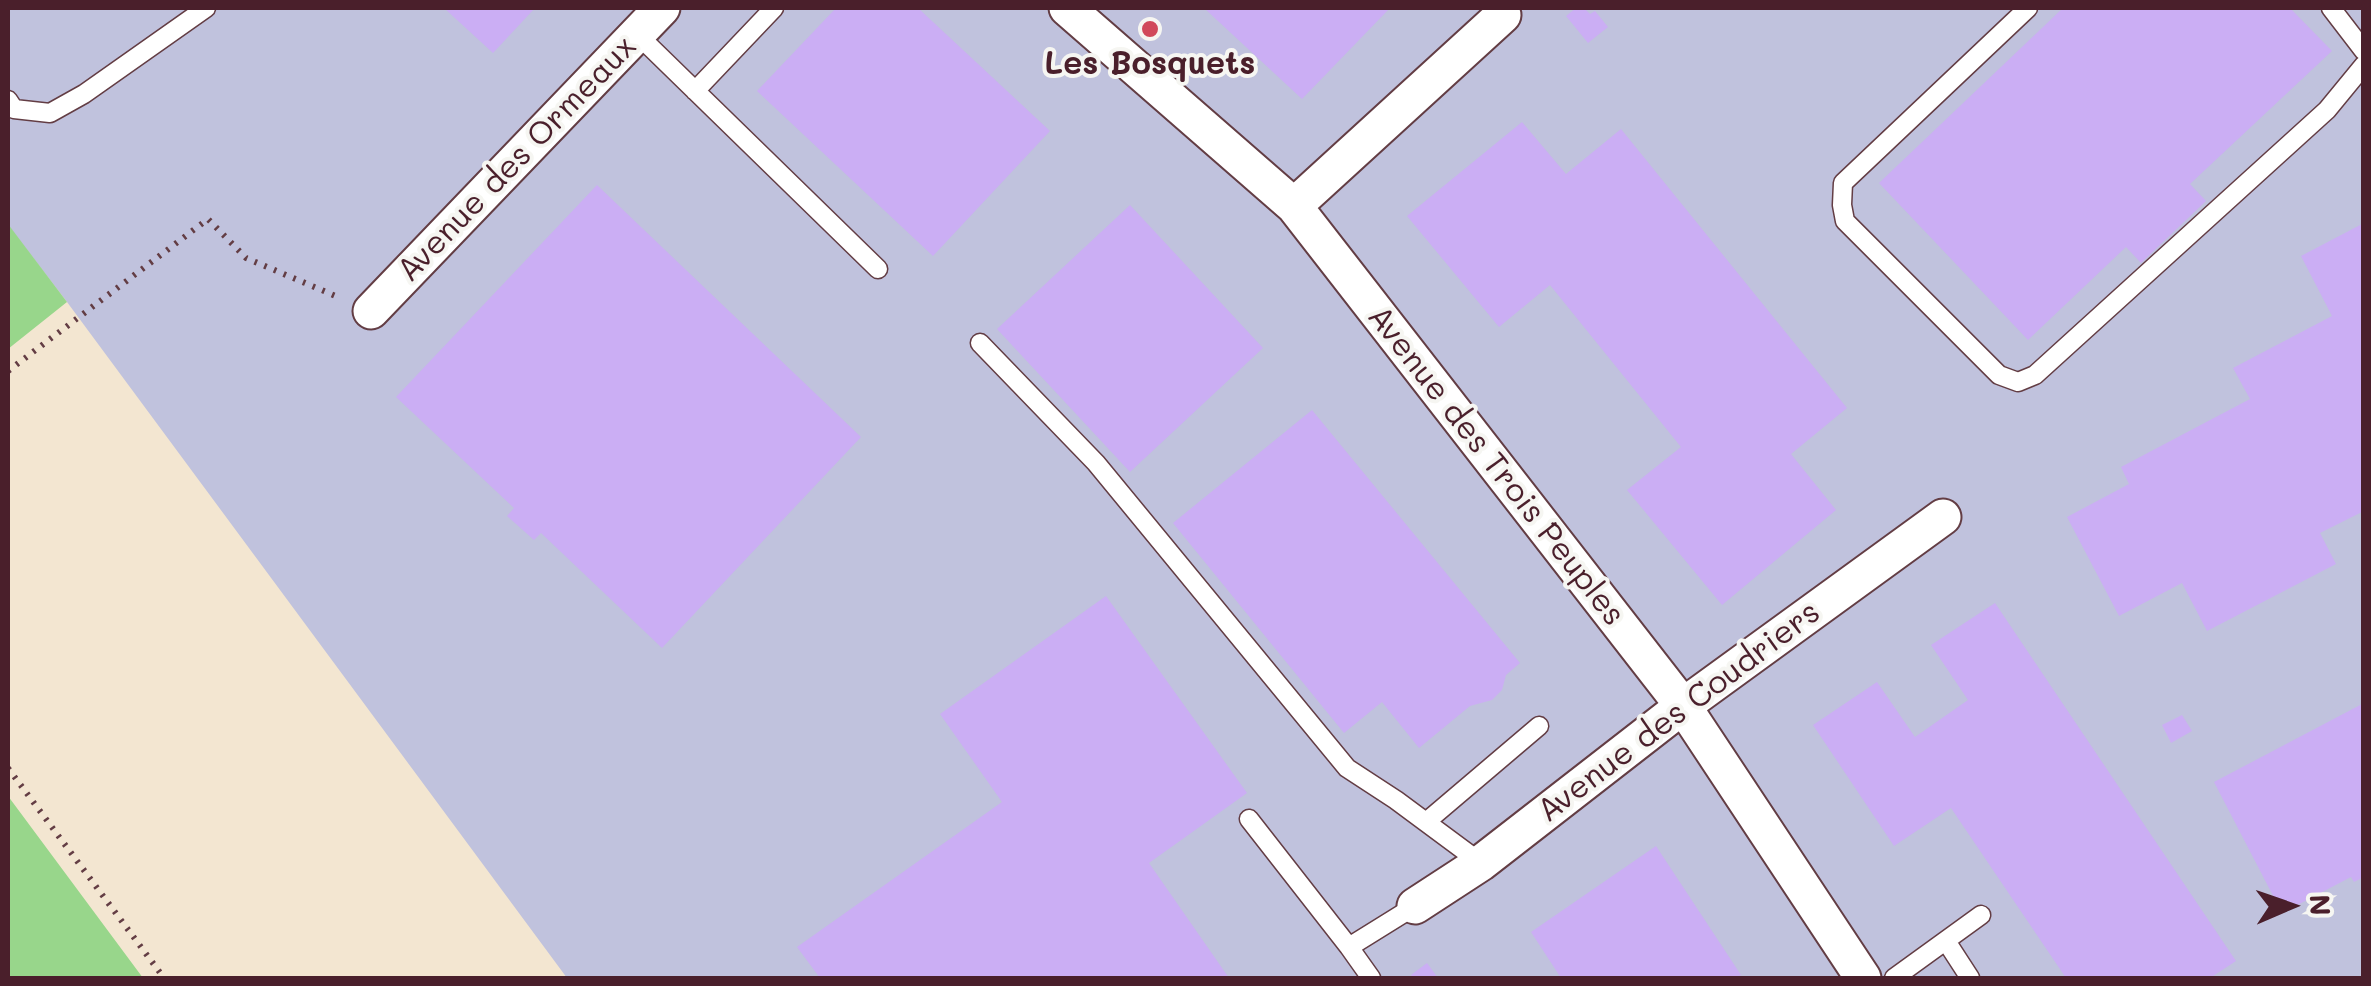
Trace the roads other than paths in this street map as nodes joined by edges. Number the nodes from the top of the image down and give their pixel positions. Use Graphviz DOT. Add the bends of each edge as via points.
graph roads {
  1 [pos="206,8"];
  2 [pos="662,8"];
  3 [pos="774,8"];
  4 [pos="1067,8"];
  5 [pos="2028,8"];
  6 [pos="2331,8"];
  7 [pos="1503,15"];
  8 [pos="637,34"];
  9 [pos="2364,51"];
  10 [pos="2364,66"];
  11 [pos="695,91"];
  12 [pos="8,100"];
  13 [pos="1294,206"];
  14 [pos="878,269"];
  15 [pos="371,311"];
  16 [pos="980,343"];
  17 [pos="1943,517"];
  18 [pos="1683,706"];
  19 [pos="1538,726"];
  20 [pos="1248,820"];
  21 [pos="1426,822"];
  22 [pos="1481,863"];
  23 [pos="1415,906"];
  24 [pos="1981,915"];
  25 [pos="1946,941"];
  26 [pos="1349,946"];
  27 [pos="1371,978"];
  28 [pos="1863,978"];
  29 [pos="1894,978"];
  30 [pos="1970,978"];
  1 -- 12 [label="lane" via="50,113 14,109"];
  2 -- 8 [label="street, Avenue des Ormeaux"];
  3 -- 11 [label="lane"];
  4 -- 13 [label="street, Avenue des Trois Peuples"];
  5 -- 10 [label="lane" via="1844,184 1842,204 1846,221 2000,375 2018,382 2034,375 2326,110"];
  6 -- 9 [label="lane"];
  7 -- 13 [label="street"];
  8 -- 11 [label="lane"];
  8 -- 15 [label="street, Avenue des Ormeaux"];
  11 -- 14 [label="lane"];
  13 -- 18 [label="street, Avenue des Trois Peuples"];
  16 -- 21 [label="lane" via="1096,463 1347,768"];
  17 -- 18 [label="street, Avenue des Coudriers"];
  18 -- 22 [label="street, Avenue des Coudriers"];
  18 -- 28 [label="street, Avenue des Trois Peuples"];
  19 -- 21 [label="lane"];
  20 -- 26 [label="lane"];
  21 -- 22 [label="lane"];
  22 -- 23 [label="street, Avenue des Coudriers"];
  23 -- 26 [label="lane"];
  24 -- 25 [label="lane"];
  25 -- 29 [label="lane"];
  25 -- 30 [label="lane"];
  26 -- 27 [label="lane"];
}
